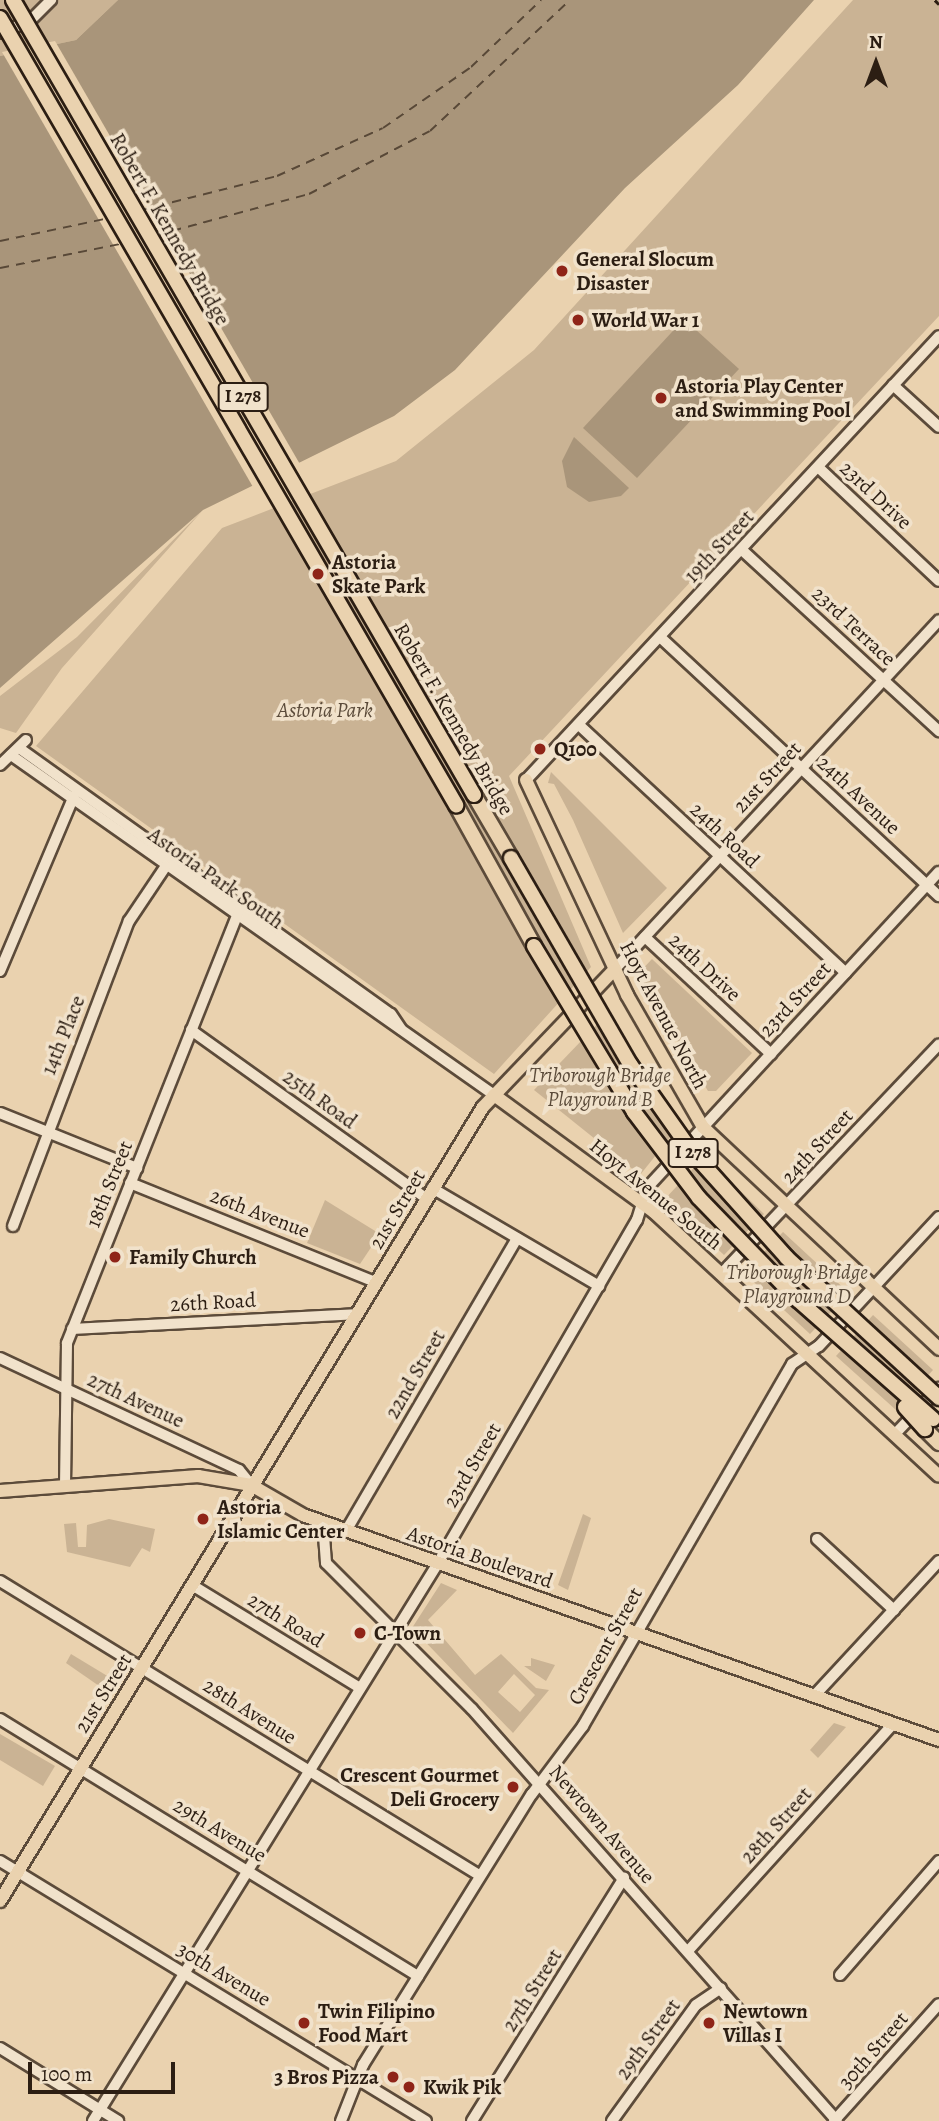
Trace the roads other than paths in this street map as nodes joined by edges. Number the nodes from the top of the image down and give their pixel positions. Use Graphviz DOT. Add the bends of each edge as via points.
graph roads {
  1 [pos="13,0"];
  2 [pos="51,0"];
  3 [pos="0,18"];
  4 [pos="0,33"];
  5 [pos="939,336"];
  6 [pos="893,385"];
  7 [pos="939,428"];
  8 [pos="818,467"];
  9 [pos="743,550"];
  10 [pos="939,581"];
  11 [pos="939,620"];
  12 [pos="660,637"];
  13 [pos="883,680"];
  14 [pos="579,724"];
  15 [pos="939,731"];
  16 [pos="18,748"];
  17 [pos="0,765"];
  18 [pos="802,768"];
  19 [pos="526,780"];
  20 [pos="79,790"];
  21 [pos="71,799"];
  22 [pos="719,855"];
  23 [pos="166,866"];
  24 [pos="939,872"];
  25 [pos="927,885"];
  26 [pos="939,896"];
  27 [pos="239,911"];
  28 [pos="645,937"];
  29 [pos="615,969"];
  30 [pos="0,971"];
  31 [pos="846,973"];
  32 [pos="191,1030"];
  33 [pos="939,1044"];
  34 [pos="771,1054"];
  35 [pos="494,1095"];
  36 [pos="0,1113"];
  37 [pos="702,1127"];
  38 [pos="47,1132"];
  39 [pos="136,1168"];
  40 [pos="130,1183"];
  41 [pos="429,1193"];
  42 [pos="642,1203"];
  43 [pos="786,1207"];
  44 [pos="939,1217"];
  45 [pos="13,1226"];
  46 [pos="517,1237"];
  47 [pos="722,1273"];
  48 [pos="375,1282"];
  49 [pos="599,1286"];
  50 [pos="873,1287"];
  51 [pos="355,1314"];
  52 [pos="72,1329"];
  53 [pos="939,1349"];
  54 [pos="807,1354"];
  55 [pos="0,1358"];
  56 [pos="879,1371"];
  57 [pos="63,1387"];
  58 [pos="939,1388"];
  59 [pos="939,1398"];
  60 [pos="931,1424"];
  61 [pos="895,1434"];
  62 [pos="939,1436"];
  63 [pos="939,1443"];
  64 [pos="939,1476"];
  65 [pos="251,1485"];
  66 [pos="65,1486"];
  67 [pos="0,1491"];
  68 [pos="323,1522"];
  69 [pos="346,1531"];
  70 [pos="817,1539"];
  71 [pos="939,1561"];
  72 [pos="438,1563"];
  73 [pos="0,1581"];
  74 [pos="192,1585"];
  75 [pos="894,1610"];
  76 [pos="636,1631"];
  77 [pos="395,1632"];
  78 [pos="142,1668"];
  79 [pos="360,1688"];
  80 [pos="814,1696"];
  81 [pos="0,1719"];
  82 [pos="893,1724"];
  83 [pos="939,1740"];
  84 [pos="80,1768"];
  85 [pos="309,1770"];
  86 [pos="539,1783"];
  87 [pos="0,1861"];
  88 [pos="939,1861"];
  89 [pos="248,1869"];
  90 [pos="18,1872"];
  91 [pos="479,1875"];
  92 [pos="624,1878"];
  93 [pos="0,1901"];
  94 [pos="688,1951"];
  95 [pos="184,1972"];
  96 [pos="840,1975"];
  97 [pos="418,1976"];
  98 [pos="721,1988"];
  99 [pos="939,2004"];
  100 [pos="0,2048"];
  101 [pos="357,2078"];
  102 [pos="100,2110"];
  103 [pos="836,2120"];
  104 [pos="93,2121"];
  105 [pos="118,2121"];
  106 [pos="341,2121"];
  107 [pos="426,2121"];
  108 [pos="472,2121"];
  109 [pos="612,2121"];
  1 -- 59 [label="highway, Robert F. Kennedy Bridge / I 278, bridge" via="650,1095 745,1214"];
  2 -- 4 [label="street" via="30,21"];
  3 -- 56 [label="highway, Robert F. Kennedy Bridge / I 278, bridge" via="613,1081 722,1224"];
  5 -- 6 [label="street, 19th Street"];
  6 -- 7 [label="street"];
  6 -- 8 [label="street, 19th Street"];
  8 -- 9 [label="street, 19th Street"];
  8 -- 10 [label="street, 23rd Drive"];
  9 -- 12 [label="street, 19th Street"];
  9 -- 13 [label="street, 23rd Terrace"];
  11 -- 13 [label="street, 21st Street"];
  12 -- 14 [label="street, 19th Street"];
  12 -- 18 [label="street, 24th Avenue"];
  13 -- 15 [label="street, 23rd Terrace"];
  13 -- 18 [label="street, 21st Street"];
  14 -- 19 [label="street, 19th Street"];
  14 -- 22 [label="street, 24th Road"];
  16 -- 17 [label="street"];
  16 -- 20 [label="street, Astoria Park South"];
  16 -- 21 [label="street, Astoria Park South"];
  18 -- 22 [label="street, 21st Street"];
  18 -- 25 [label="street, 24th Avenue"];
  19 -- 29 [label="main road, Hoyt Avenue North"];
  20 -- 21 [label="street"];
  20 -- 27 [label="street, Astoria Park South"];
  21 -- 23 [label="street, Astoria Park South"];
  21 -- 30 [label="street"];
  22 -- 28 [label="street, 21st Street"];
  22 -- 31 [label="street, 24th Road"];
  23 -- 27 [label="street, Astoria Park South"];
  23 -- 38 [label="street, 14th Place" via="130,921"];
  24 -- 25 [label="street, 23rd Street"];
  25 -- 26 [label="street, 24th Avenue"];
  25 -- 31 [label="street, 23rd Street"];
  27 -- 32 [label="street, 18th Street"];
  27 -- 35 [label="street, Astoria Park South"];
  28 -- 29 [label="street, 21st Street"];
  28 -- 34 [label="street, 24th Drive"];
  29 -- 35 [label="main road, 21st Street"];
  29 -- 37 [label="main road, Hoyt Avenue North"];
  31 -- 34 [label="street, 23rd Street"];
  32 -- 39 [label="street, 18th Street"];
  32 -- 41 [label="street, 25th Road"];
  33 -- 43 [label="street, 24th Street"];
  34 -- 37 [label="street, 23rd Street"];
  35 -- 41 [label="main road, 21st Street"];
  35 -- 42 [label="main road, Hoyt Avenue South"];
  36 -- 38 [label="street"];
  37 -- 42 [label="street, 23rd Street" via="647,1188"];
  37 -- 43 [label="main road, Hoyt Avenue North"];
  38 -- 39 [label="street"];
  38 -- 45 [label="street, 14th Place"];
  39 -- 40 [label="street, 18th Street"];
  40 -- 48 [label="street, 26th Avenue"];
  40 -- 52 [label="street, 18th Street"];
  41 -- 46 [label="street, 25th Road"];
  41 -- 48 [label="main road, 21st Street"];
  42 -- 47 [label="main road, Hoyt Avenue South"];
  42 -- 49 [label="street, 23rd Street"];
  43 -- 47 [label="street, 24th Street"];
  43 -- 50 [label="main road, Hoyt Avenue North"];
  44 -- 50 [label="street, Crescent Street"];
  46 -- 49 [label="street, 25th Road"];
  46 -- 69 [label="street, 22nd Street"];
  47 -- 54 [label="main road, Hoyt Avenue South"];
  48 -- 51 [label="main road, 21st Street"];
  49 -- 72 [label="street, 23rd Street"];
  50 -- 53 [label="main road, Hoyt Avenue North"];
  50 -- 54 [label="street, Crescent Street"];
  51 -- 52 [label="street, 26th Road"];
  51 -- 65 [label="main road, 21st Street"];
  52 -- 57 [label="street, 18th Street"];
  54 -- 61 [label="main road, Hoyt Avenue South"];
  54 -- 76 [label="street, Crescent Street" via="792,1364"];
  55 -- 57 [label="street, 27th Avenue"];
  56 -- 60 [label="highway, I 278, bridge"];
  56 -- 60 [label="highway, bridge" via="905,1407"];
  57 -- 65 [label="street, 27th Avenue" via="239,1470"];
  57 -- 66 [label="street, 18th Street"];
  58 -- 61 [label="street"];
  60 -- 62 [label="highway"];
  60 -- 63 [label="highway"];
  61 -- 64 [label="main road, Hoyt Avenue South"];
  65 -- 66 [label="main road, Astoria Boulevard" via="198,1476"];
  65 -- 68 [label="main road, Astoria Boulevard"];
  65 -- 74 [label="main road, 21st Street"];
  66 -- 67 [label="main road, Astoria Boulevard"];
  68 -- 69 [label="main road, Astoria Boulevard"];
  68 -- 77 [label="street, Newtown Avenue" via="326,1563"];
  69 -- 72 [label="main road, Astoria Boulevard"];
  70 -- 75 [label="street"];
  71 -- 75 [label="street"];
  72 -- 76 [label="main road, Astoria Boulevard"];
  72 -- 77 [label="street, 23rd Street"];
  73 -- 78 [label="street, 28th Avenue"];
  74 -- 78 [label="main road, 21st Street"];
  74 -- 79 [label="street, 27th Road"];
  75 -- 80 [label="street"];
  76 -- 80 [label="main road, Astoria Boulevard"];
  76 -- 86 [label="street, Crescent Street" via="583,1726"];
  77 -- 79 [label="street, 23rd Street"];
  77 -- 86 [label="street, Newtown Avenue"];
  78 -- 84 [label="main road, 21st Street"];
  78 -- 85 [label="street, 28th Avenue"];
  79 -- 85 [label="street, 23rd Street"];
  80 -- 82 [label="main road, Astoria Boulevard"];
  81 -- 84 [label="street, 29th Avenue"];
  82 -- 83 [label="main road, Astoria Boulevard"];
  82 -- 94 [label="street, 28th Street"];
  84 -- 89 [label="street, 29th Avenue"];
  84 -- 90 [label="main road, 21st Street"];
  85 -- 89 [label="street, 23rd Street"];
  85 -- 91 [label="street, 28th Avenue"];
  86 -- 91 [label="street, Crescent Street"];
  86 -- 92 [label="street, Newtown Avenue"];
  87 -- 90 [label="street, 30th Avenue"];
  88 -- 96 [label="street"];
  89 -- 95 [label="street, 23rd Street"];
  89 -- 97 [label="street, 29th Avenue"];
  90 -- 93 [label="main road, 21st Street"];
  90 -- 95 [label="street, 30th Avenue"];
  91 -- 97 [label="street, Crescent Street"];
  92 -- 94 [label="street, Newtown Avenue"];
  92 -- 108 [label="street, 27th Street"];
  94 -- 98 [label="street, Newtown Avenue"];
  95 -- 101 [label="street, 30th Avenue"];
  95 -- 102 [label="street, 23rd Street"];
  97 -- 101 [label="street, Crescent Street"];
  98 -- 103 [label="street, Newtown Avenue"];
  98 -- 109 [label="street, 29th Street" via="696,2005"];
  99 -- 103 [label="street, 30th Street"];
  100 -- 102 [label="street"];
  101 -- 106 [label="street, Crescent Street"];
  101 -- 107 [label="street, 30th Avenue"];
  102 -- 104 [label="street, 23rd Street"];
  102 -- 105 [label="street"];
}
